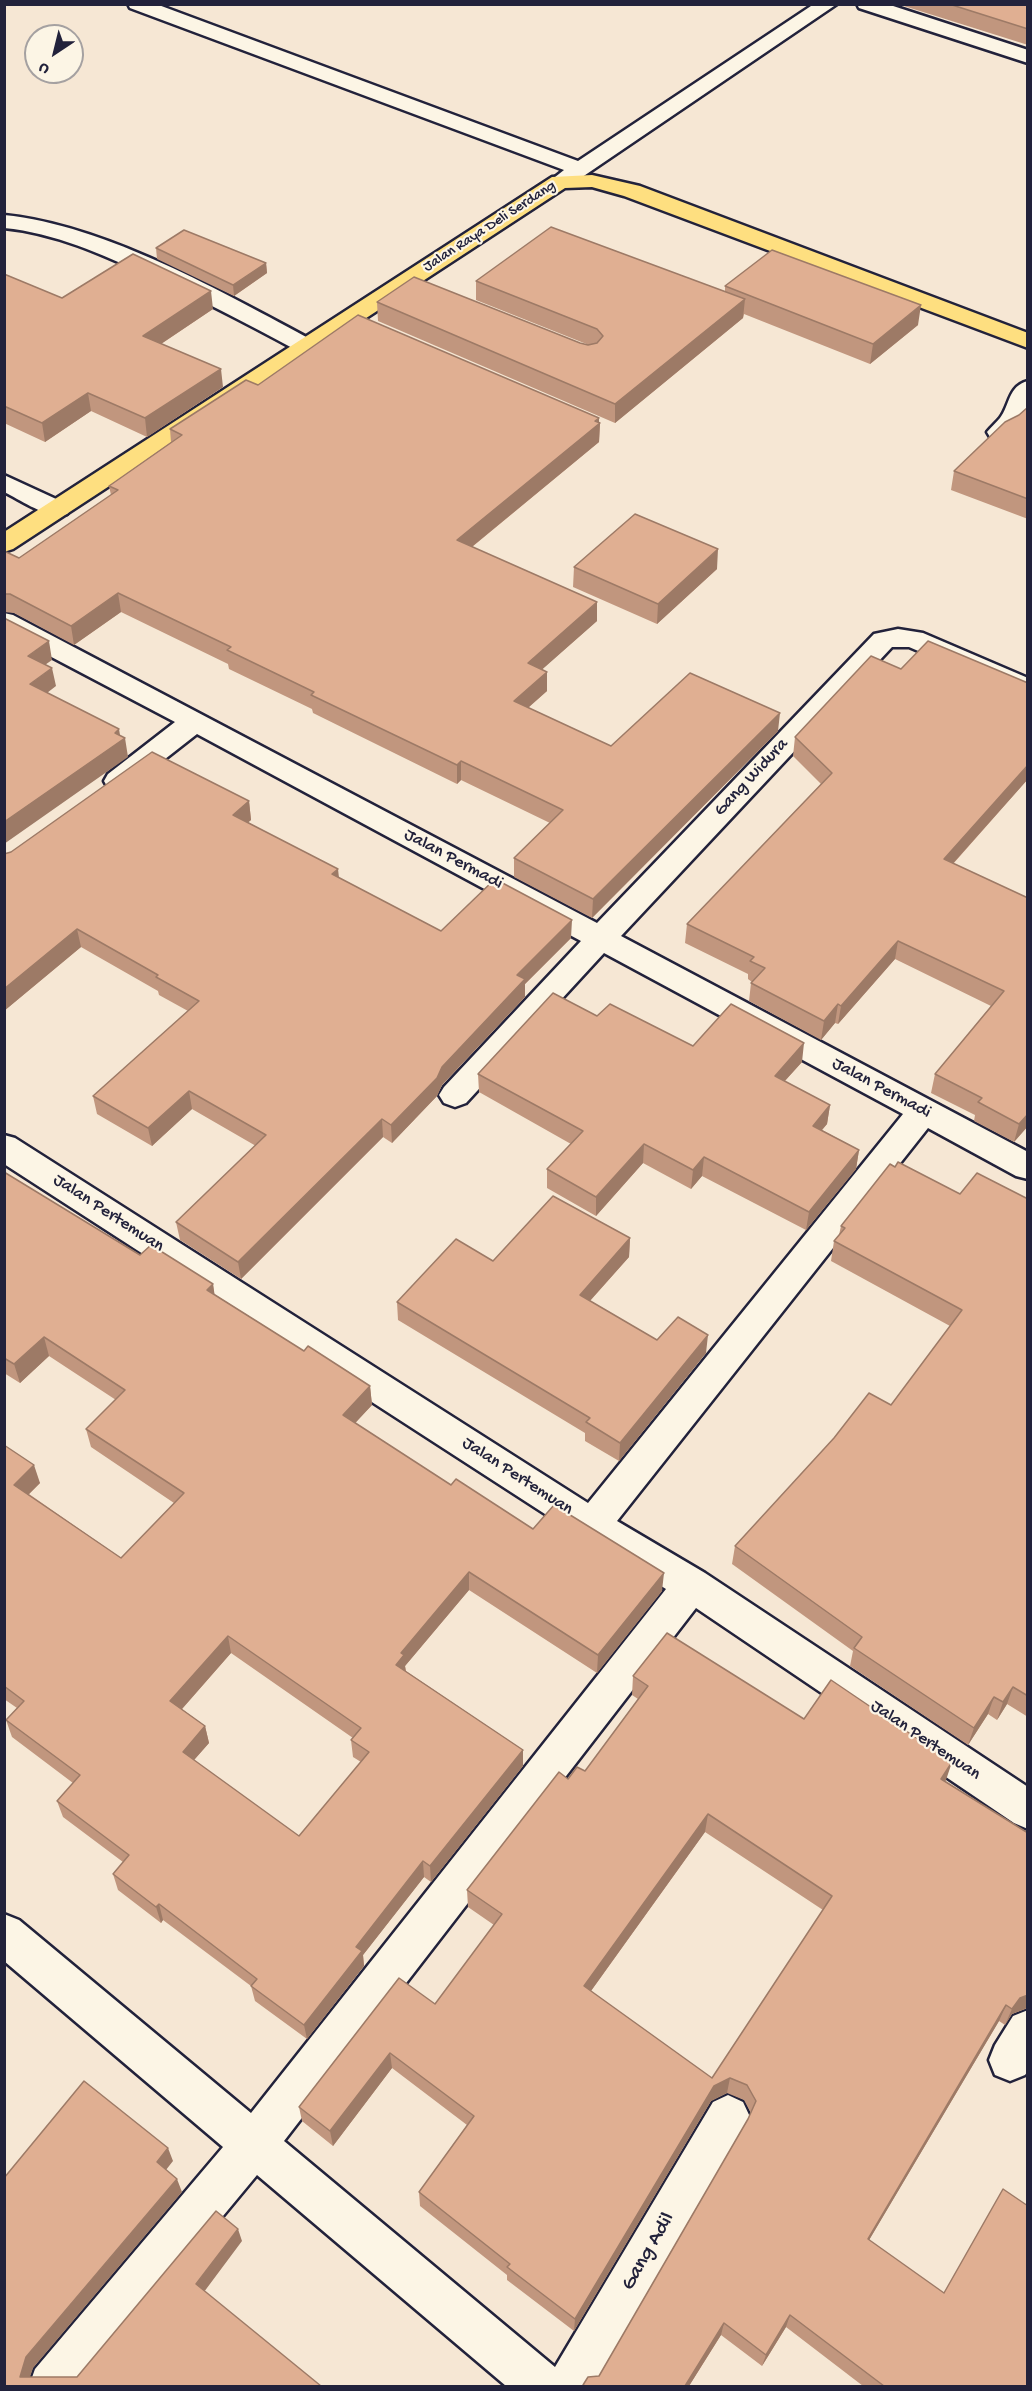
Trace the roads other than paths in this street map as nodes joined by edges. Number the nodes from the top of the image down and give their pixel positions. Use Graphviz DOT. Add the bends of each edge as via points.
graph roads {
  1 [pos="137,4"];
  2 [pos="828,4"];
  3 [pos="866,4"];
  4 [pos="1028,57"];
  5 [pos="578,168"];
  6 [pos="560,182"];
  7 [pos="4,220"];
  8 [pos="405,281"];
  9 [pos="427,290"];
  10 [pos="1028,341"];
  11 [pos="306,346"];
  12 [pos="1028,388"];
  13 [pos="999,432"];
  14 [pos="4,482"];
  15 [pos="58,509"];
  16 [pos="4,544"];
  17 [pos="4,621"];
  18 [pos="1028,689"];
  19 [pos="195,721"];
  20 [pos="93,799"];
  21 [pos="600,939"];
  22 [pos="455,1095"];
  23 [pos="923,1112"];
  24 [pos="4,1147"];
  25 [pos="1028,1167"];
  26 [pos="592,1525"];
  27 [pos="692,1585"];
  28 [pos="1028,1810"];
  29 [pos="4,1934"];
  30 [pos="728,2117"];
  31 [pos="255,2143"];
  32 [pos="52,2386"];
  33 [pos="541,2386"];
  34 [pos="570,2386"];
  1 -- 5 [label="street"];
  2 -- 5 [label="street"];
  3 -- 4 [label="street"];
  5 -- 6 [label="street"];
  6 -- 8 [label="main road, Jalan Raya Deli Serdang"];
  6 -- 10 [label="main road, Jalan Raya Deli Serdang" via="592,181 632,191"];
  7 -- 11 [label="street" via="48,227 83,239 184,282"];
  8 -- 9 [label="street"];
  8 -- 11 [label="main road, Jalan Raya Deli Serdang" via="358,323"];
  11 -- 15 [label="main road, Jalan Raya Deli Serdang"];
  12 -- 13 [label="street" via="1018,401 1013,418"];
  14 -- 15 [label="street"];
  15 -- 16 [label="main road, Jalan Raya Deli Serdang"];
  17 -- 19 [label="street, Jalan Permadi"];
  18 -- 21 [label="street, Gang Widura" via="914,639 883,640"];
  19 -- 20 [label="street"];
  19 -- 21 [label="street, Jalan Permadi"];
  21 -- 22 [label="street, Gang Widura"];
  21 -- 23 [label="street, Jalan Permadi"];
  23 -- 25 [label="street, Jalan Permadi"];
  23 -- 26 [label="street"];
  24 -- 26 [label="street, Jalan Pertemuan"];
  26 -- 27 [label="street, Jalan Pertemuan"];
  27 -- 28 [label="street, Jalan Pertemuan"];
  27 -- 31 [label="street"];
  29 -- 31 [label="street"];
  30 -- 34 [label="street, Gang Adil"];
  31 -- 32 [label="street"];
  31 -- 33 [label="street"];
}
